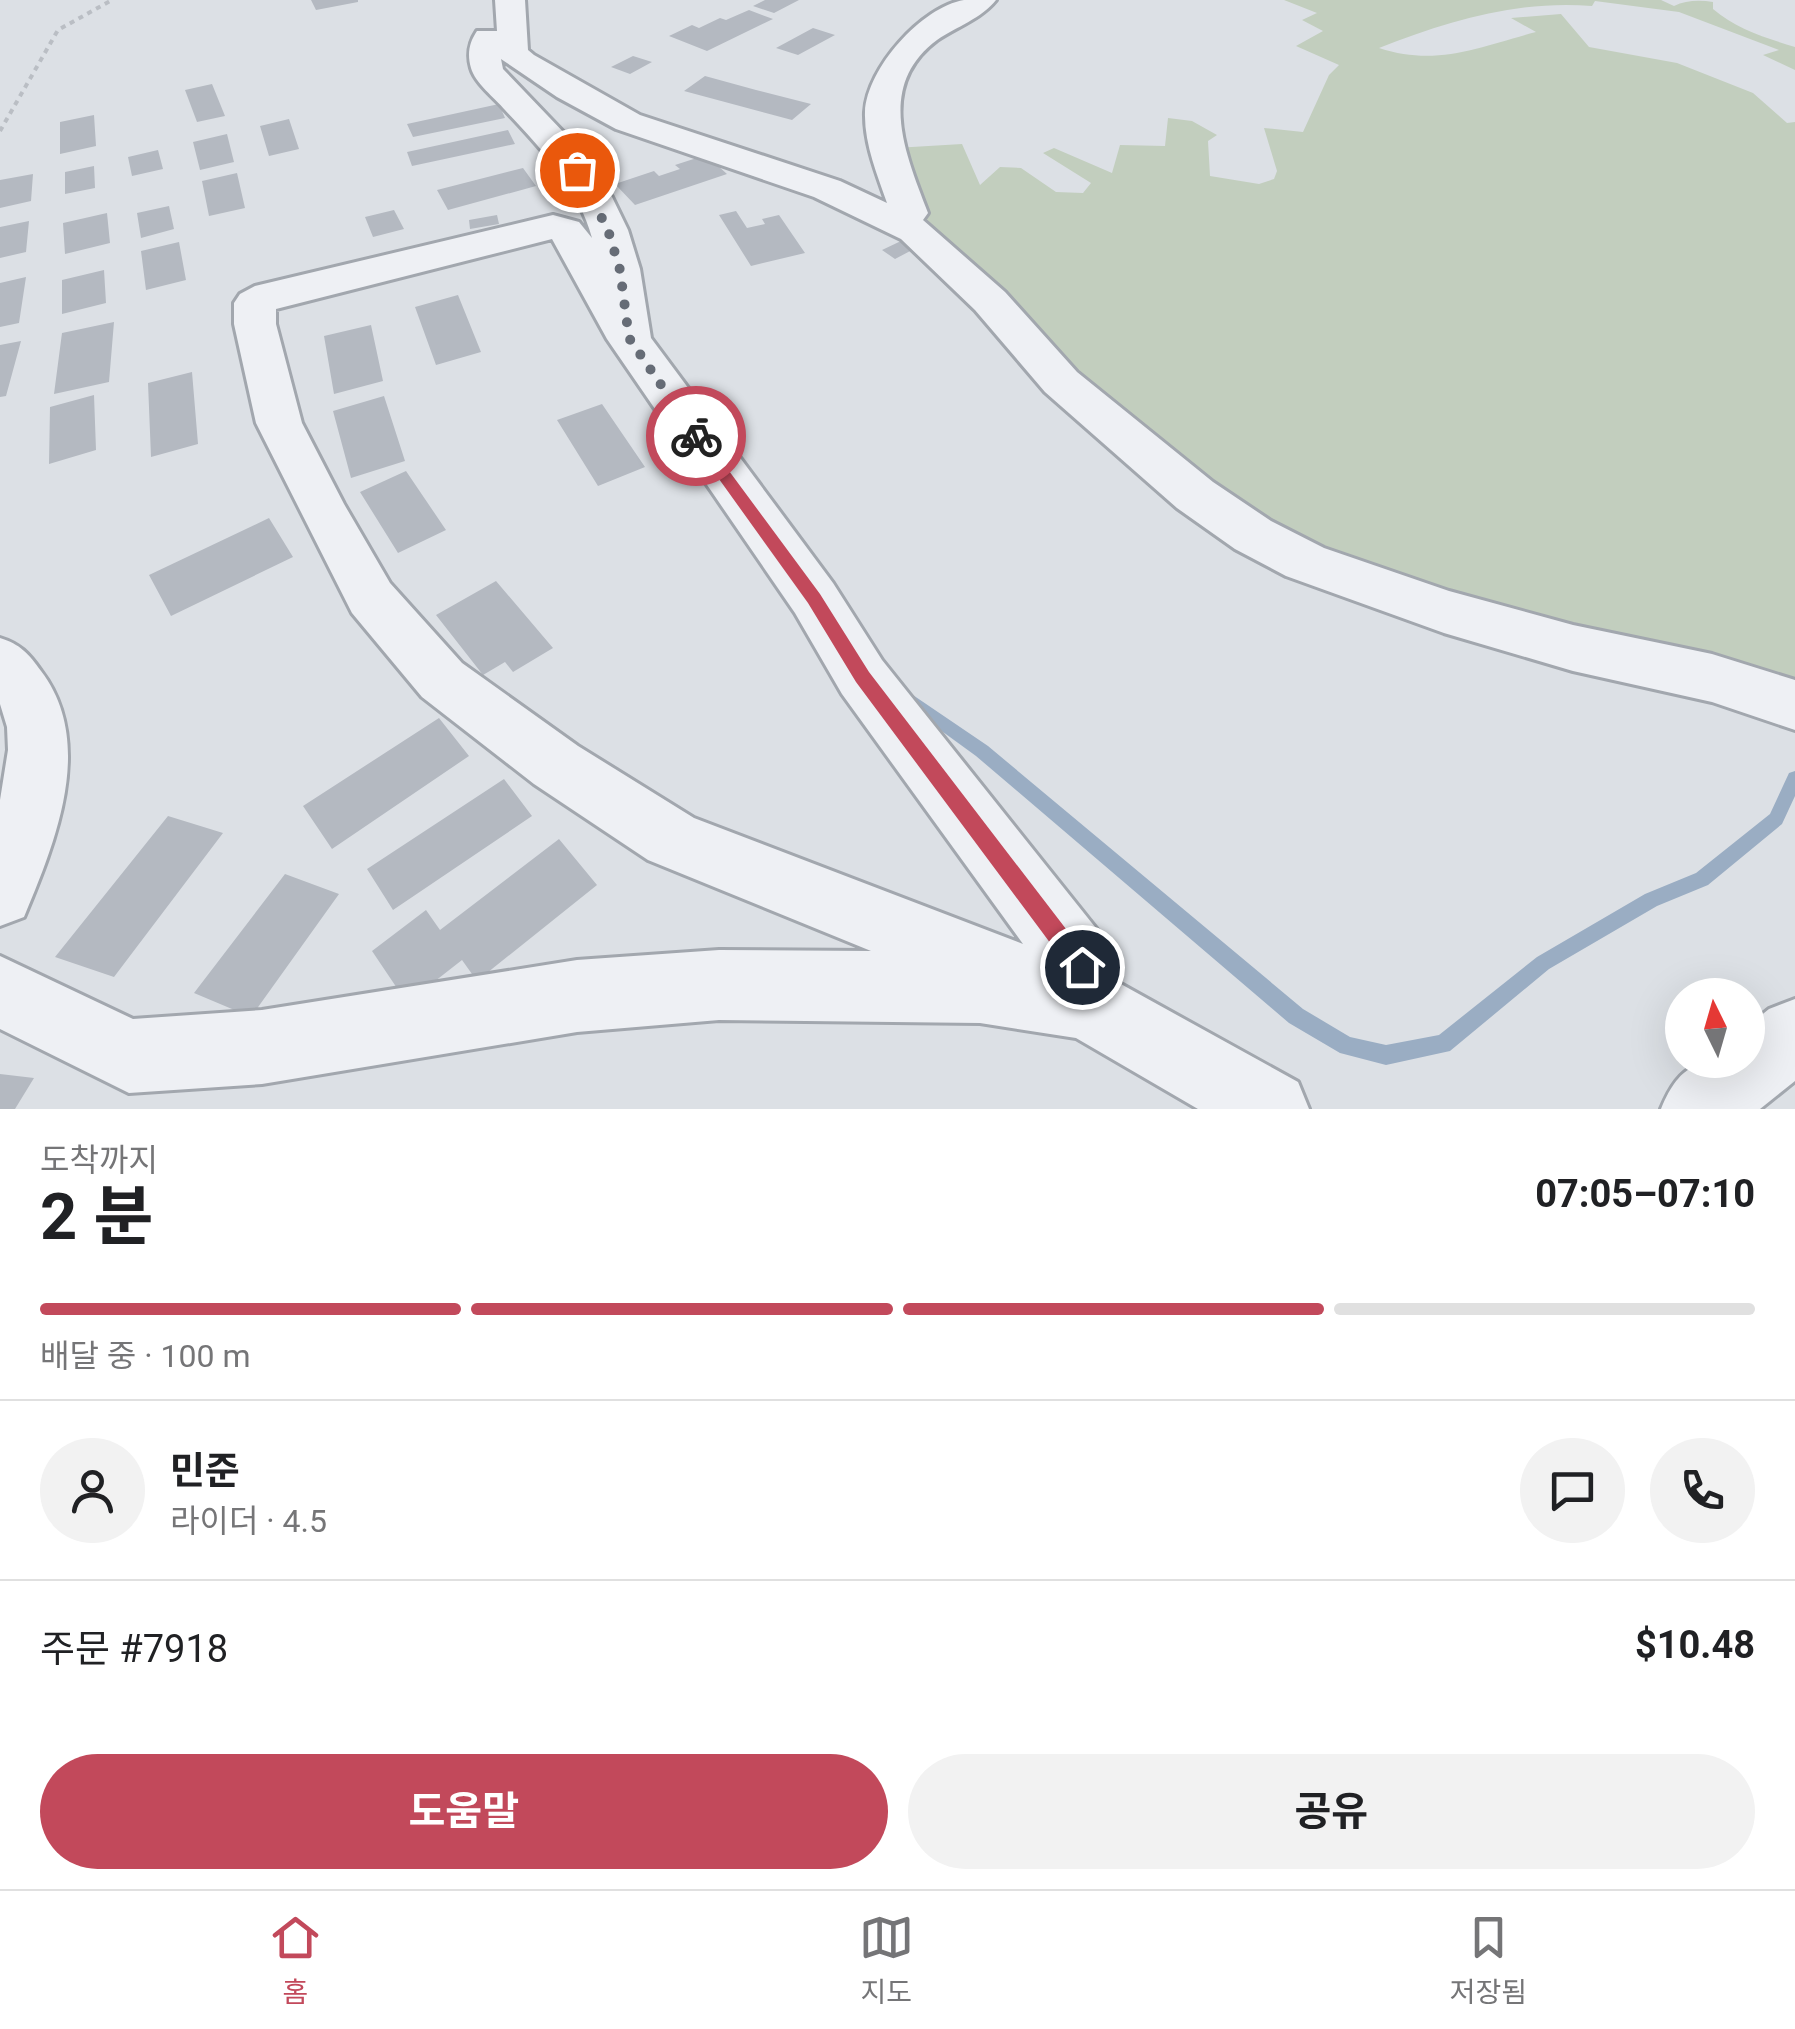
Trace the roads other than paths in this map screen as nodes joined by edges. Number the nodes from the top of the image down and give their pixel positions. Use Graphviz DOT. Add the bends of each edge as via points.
graph roads {
  1 [pos="488,0"];
  2 [pos="510,0"];
  3 [pos="980,0"];
  4 [pos="900,221"];
  5 [pos="629,338"];
  6 [pos="0,661"];
  7 [pos="1795,705"];
  8 [pos="0,894"];
  9 [pos="0,992"];
  10 [pos="1086,1004"];
  11 [pos="1795,1034"];
  12 [pos="1271,1109"];
  13 [pos="1699,1109"];
  1 -- 5 [label="street" via="487,70 558,146 593,198 620,270"];
  2 -- 4 [label="street" via="513,52 569,90 628,122"];
  3 -- 4 [label="street" via="911,46 883,93 882,138 909,214"];
  4 -- 7 [label="street" via="968,280 1106,423 1253,535 1305,562 1444,611"];
  5 -- 10 [label="street" via="814,598 862,677 1082,967"];
  5 -- 10 [label="street" via="572,238 552,227 255,304 279,423 320,507 371,598 442,680 671,839"];
  6 -- 8 [label="street" via="32,706 38,746 32,798"];
  9 -- 10 [label="street" via="129,1056 262,1047 578,996 720,985 980,988"];
  10 -- 12 [label="street"];
  11 -- 13 [label="street"];
}
